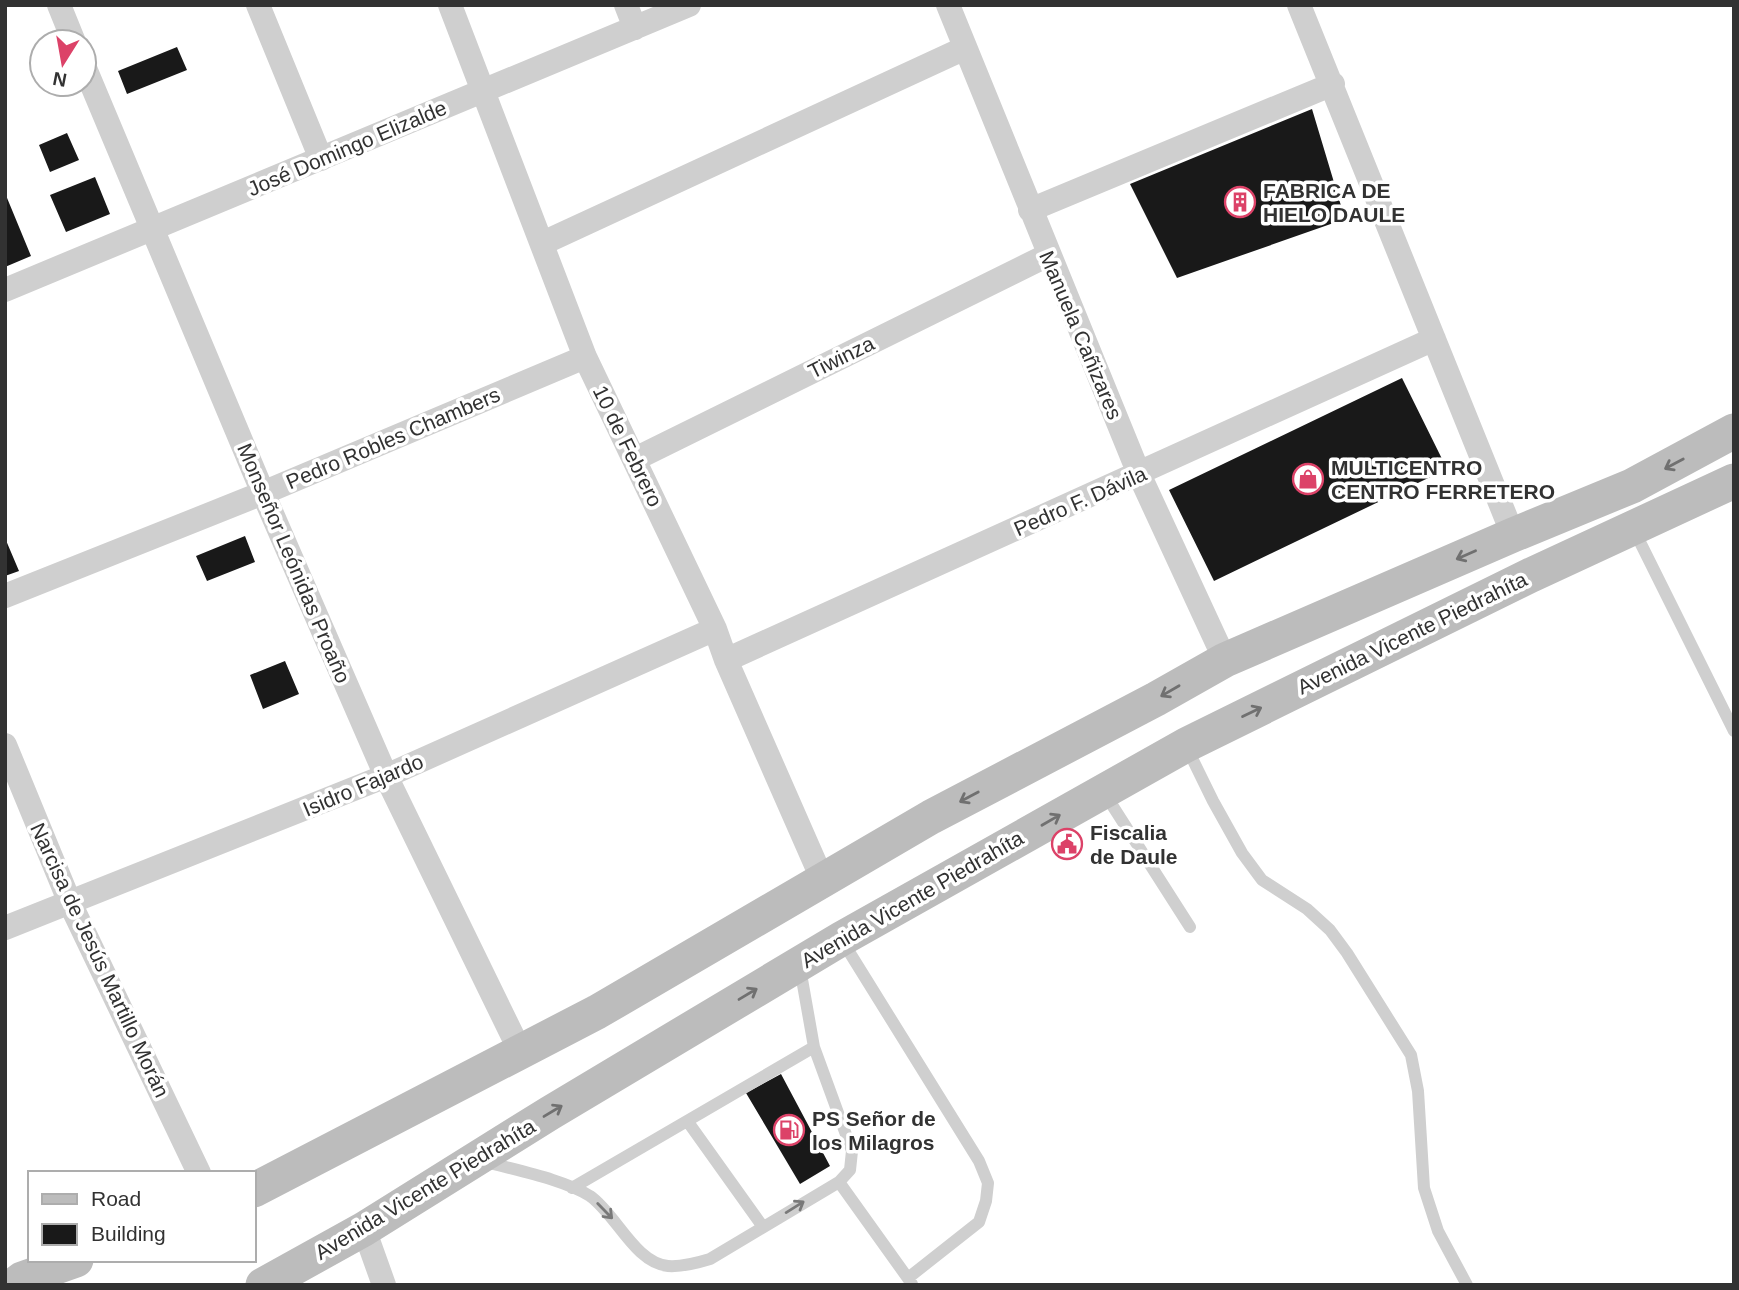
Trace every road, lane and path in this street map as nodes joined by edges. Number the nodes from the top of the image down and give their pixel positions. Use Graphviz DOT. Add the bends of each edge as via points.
graph roads {
  1 [pos="59,5"];
  2 [pos="258,5"];
  3 [pos="450,5"];
  4 [pos="689,5"];
  5 [pos="948,5"];
  6 [pos="1299,5"];
  7 [pos="631,17"];
  8 [pos="68,28"];
  9 [pos="965,48"];
  10 [pos="1333,84"];
  11 [pos="484,91"];
  12 [pos="97,98"];
  13 [pos="321,159"];
  14 [pos="1030,210"];
  15 [pos="152,229"];
  16 [pos="543,243"];
  17 [pos="1048,255"];
  18 [pos="5,290"];
  19 [pos="1434,339"];
  20 [pos="585,357"];
  21 [pos="1734,431"];
  22 [pos="635,459"];
  23 [pos="1139,474"];
  24 [pos="1729,487"];
  25 [pos="262,493"];
  26 [pos="1633,528"];
  27 [pos="1513,535"];
  28 [pos="5,596"];
  29 [pos="715,629"];
  30 [pos="726,660"];
  31 [pos="1225,660"];
  32 [pos="1734,731"];
  33 [pos="1186,744"];
  34 [pos="5,745"];
  35 [pos="386,776"];
  36 [pos="1103,790"];
  37 [pos="823,881"];
  38 [pos="70,903"];
  39 [pos="1190,927"];
  40 [pos="5,928"];
  41 [pos="841,939"];
  42 [pos="799,964"];
  43 [pos="814,1048"];
  44 [pos="521,1053"];
  45 [pos="688,1122"];
  46 [pos="476,1158"];
  47 [pos="198,1171"];
  48 [pos="839,1182"];
  49 [pos="572,1188"];
  50 [pos="256,1189"];
  51 [pos="763,1227"];
  52 [pos="364,1229"];
  53 [pos="71,1262"];
  54 [pos="910,1281"];
  55 [pos="21,1282"];
  56 [pos="263,1285"];
  57 [pos="384,1285"];
  58 [pos="1467,1285"];
  1 -- 8 [label="street"];
  2 -- 13 [label="street"];
  3 -- 11 [label="street, 10 de Febrero"];
  4 -- 7 [label="street, José Domingo Elizalde"];
  5 -- 9 [label="street, Manuela Cañizares"];
  6 -- 10 [label="street"];
  7 -- 11 [label="street, José Domingo Elizalde"];
  9 -- 14 [label="street, Manuela Cañizares"];
  9 -- 16 [label="street"];
  10 -- 14 [label="street"];
  10 -- 19 [label="street"];
  11 -- 13 [label="street, José Domingo Elizalde"];
  11 -- 16 [label="street, 10 de Febrero"];
  12 -- 15 [label="street, Monseñor Leónidas Proaño"];
  13 -- 15 [label="street, José Domingo Elizalde"];
  14 -- 17 [label="street, Manuela Cañizares"];
  15 -- 18 [label="street, José Domingo Elizalde"];
  15 -- 25 [label="street, Monseñor Leónidas Proaño"];
  16 -- 20 [label="street, 10 de Febrero"];
  17 -- 22 [label="street, Tiwinza"];
  17 -- 23 [label="street, Manuela Cañizares"];
  19 -- 23 [label="street, Pedro F. Dávila"];
  19 -- 27 [label="street"];
  20 -- 22 [label="street, 10 de Febrero"];
  20 -- 25 [label="street, Pedro Robles Chambers"];
  21 -- 27 [label="main road, one-way" via="1632,486"];
  22 -- 29 [label="street, 10 de Febrero"];
  23 -- 30 [label="street, Pedro F. Dávila"];
  23 -- 31 [label="street, Manuela Cañizares"];
  24 -- 26 [label="main road, Avenida Vicente Piedrahíta"];
  25 -- 28 [label="street, Pedro Robles Chambers"];
  25 -- 35 [label="street, Monseñor Leónidas Proaño"];
  26 -- 32 [label="lane"];
  33 -- 26 [label="main road, Avenida Vicente Piedrahíta, one-way"];
  27 -- 31 [label="main road, one-way"];
  29 -- 30 [label="street, 10 de Febrero"];
  29 -- 35 [label="street, Isidro Fajardo"];
  30 -- 37 [label="street, 10 de Febrero"];
  31 -- 37 [label="main road, one-way" via="931,817"];
  33 -- 36 [label="main road, Avenida Vicente Piedrahíta"];
  33 -- 58 [label="lane" via="1213,801 1262,880 1330,930 1411,1055 1424,1188 1438,1231"];
  34 -- 38 [label="street, Narcisa de Jesús Martillo Morán"];
  35 -- 38 [label="street, Isidro Fajardo"];
  35 -- 44 [label="street, Monseñor Leónidas Proaño"];
  36 -- 39 [label="lane"];
  41 -- 36 [label="main road, Avenida Vicente Piedrahíta, one-way"];
  37 -- 44 [label="main road"];
  38 -- 40 [label="street, Isidro Fajardo"];
  38 -- 47 [label="street, Narcisa de Jesús Martillo Morán"];
  41 -- 42 [label="main road, Avenida Vicente Piedrahíta"];
  41 -- 54 [label="lane" via="979,1161 988,1183 979,1222"];
  42 -- 43 [label="lane"];
  46 -- 42 [label="main road, Avenida Vicente Piedrahíta, one-way"];
  43 -- 45 [label="lane"];
  43 -- 48 [label="lane" via="852,1150 849,1171"];
  44 -- 50 [label="main road"];
  45 -- 49 [label="lane"];
  45 -- 51 [label="lane"];
  46 -- 49 [label="lane"];
  46 -- 52 [label="main road, Avenida Vicente Piedrahíta"];
  51 -- 48 [label="lane, one-way"];
  48 -- 54 [label="lane"];
  49 -- 51 [label="lane, one-way" via="607,1211 647,1258 666,1266 710,1259"];
  52 -- 56 [label="main road, Avenida Vicente Piedrahíta"];
  52 -- 57 [label="street"];
  53 -- 55 [label="main road"];
}
